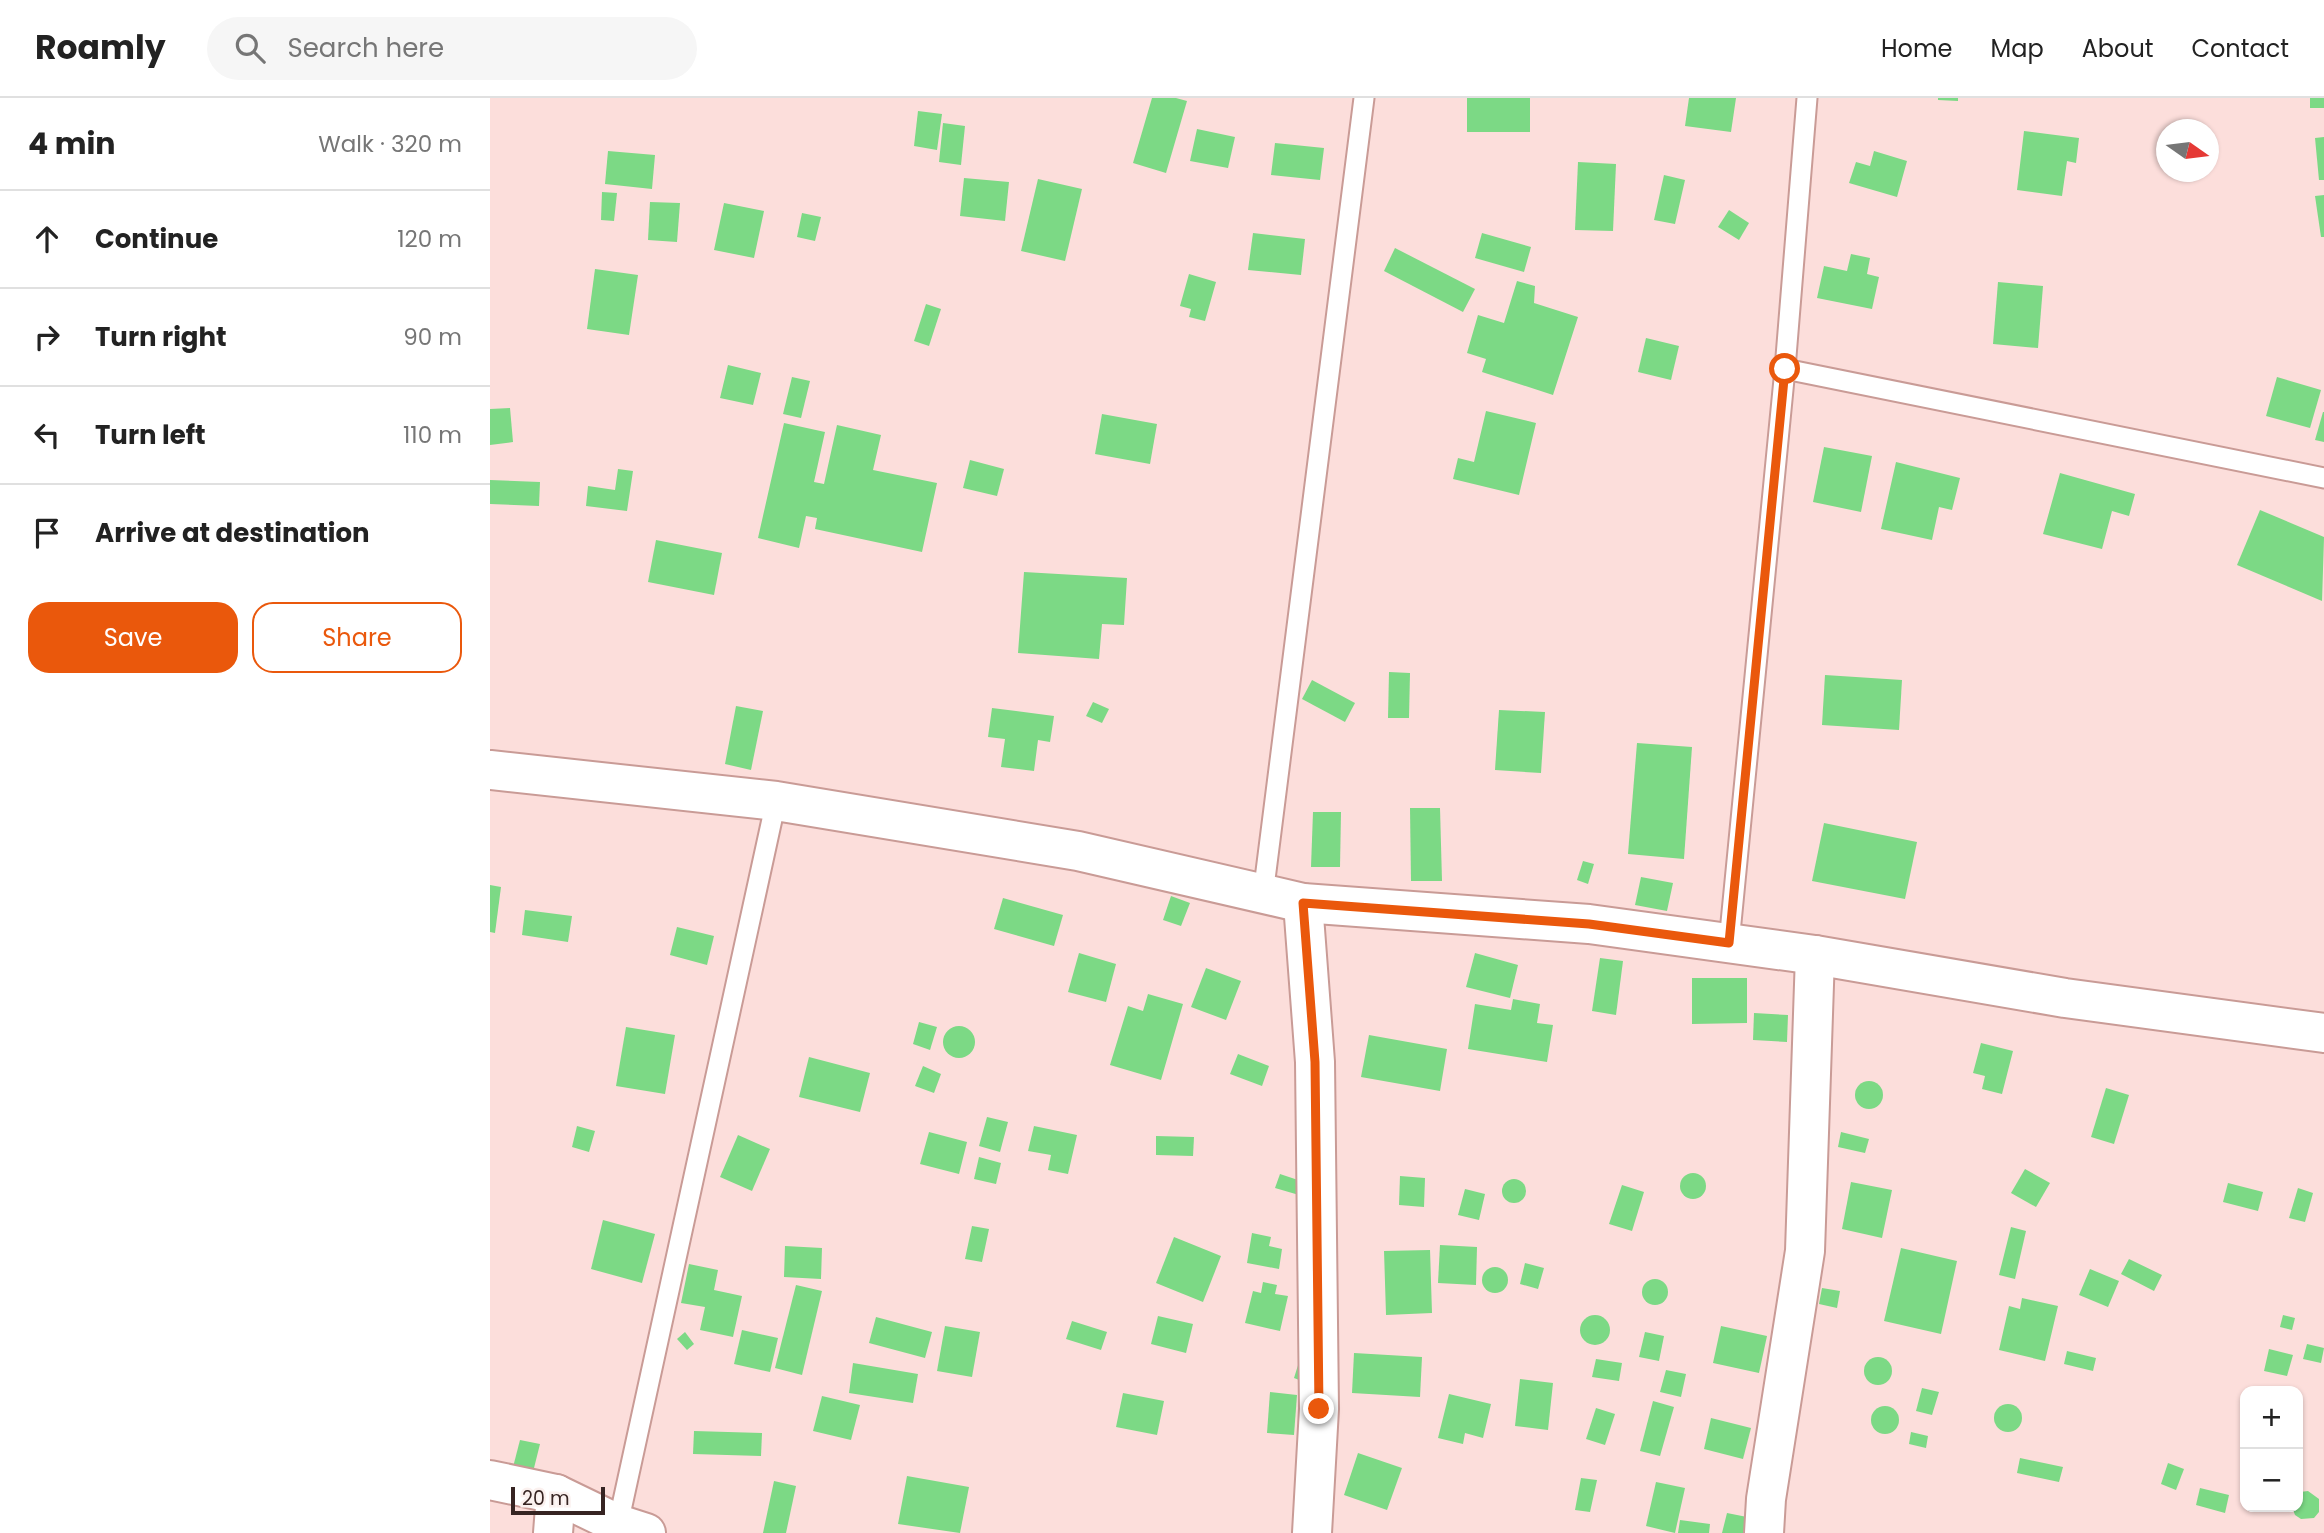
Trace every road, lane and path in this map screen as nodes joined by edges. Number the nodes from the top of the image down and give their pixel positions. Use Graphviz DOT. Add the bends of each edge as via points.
graph roads {
  1 [pos="1364,98"];
  2 [pos="1807,98"];
  3 [pos="1785,369"];
  4 [pos="2324,478"];
  5 [pos="490,770"];
  6 [pos="776,801"];
  7 [pos="1263,895"];
  8 [pos="1303,903"];
  9 [pos="1729,943"];
  10 [pos="1815,955"];
  11 [pos="2324,1034"];
  12 [pos="490,1480"];
  13 [pos="556,1494"];
  14 [pos="632,1528"];
  15 [pos="554,1533"];
  16 [pos="1312,1533"];
  17 [pos="1765,1533"];
  1 -- 7 [label="lane"];
  2 -- 3 [label="lane"];
  3 -- 4 [label="lane"];
  3 -- 9 [label="lane"];
  5 -- 6 [label="street"];
  6 -- 7 [label="street" via="1079,851"];
  6 -- 14 [label="lane"];
  7 -- 8 [label="street"];
  8 -- 9 [label="street" via="1589,924"];
  8 -- 16 [label="street" via="1315,1062 1319,1409"];
  9 -- 10 [label="street"];
  10 -- 11 [label="street" via="2065,998"];
  10 -- 17 [label="street" via="1805,1251 1766,1499"];
  12 -- 13 [label="street"];
  13 -- 14 [label="street"];
  13 -- 15 [label="street"];
}
